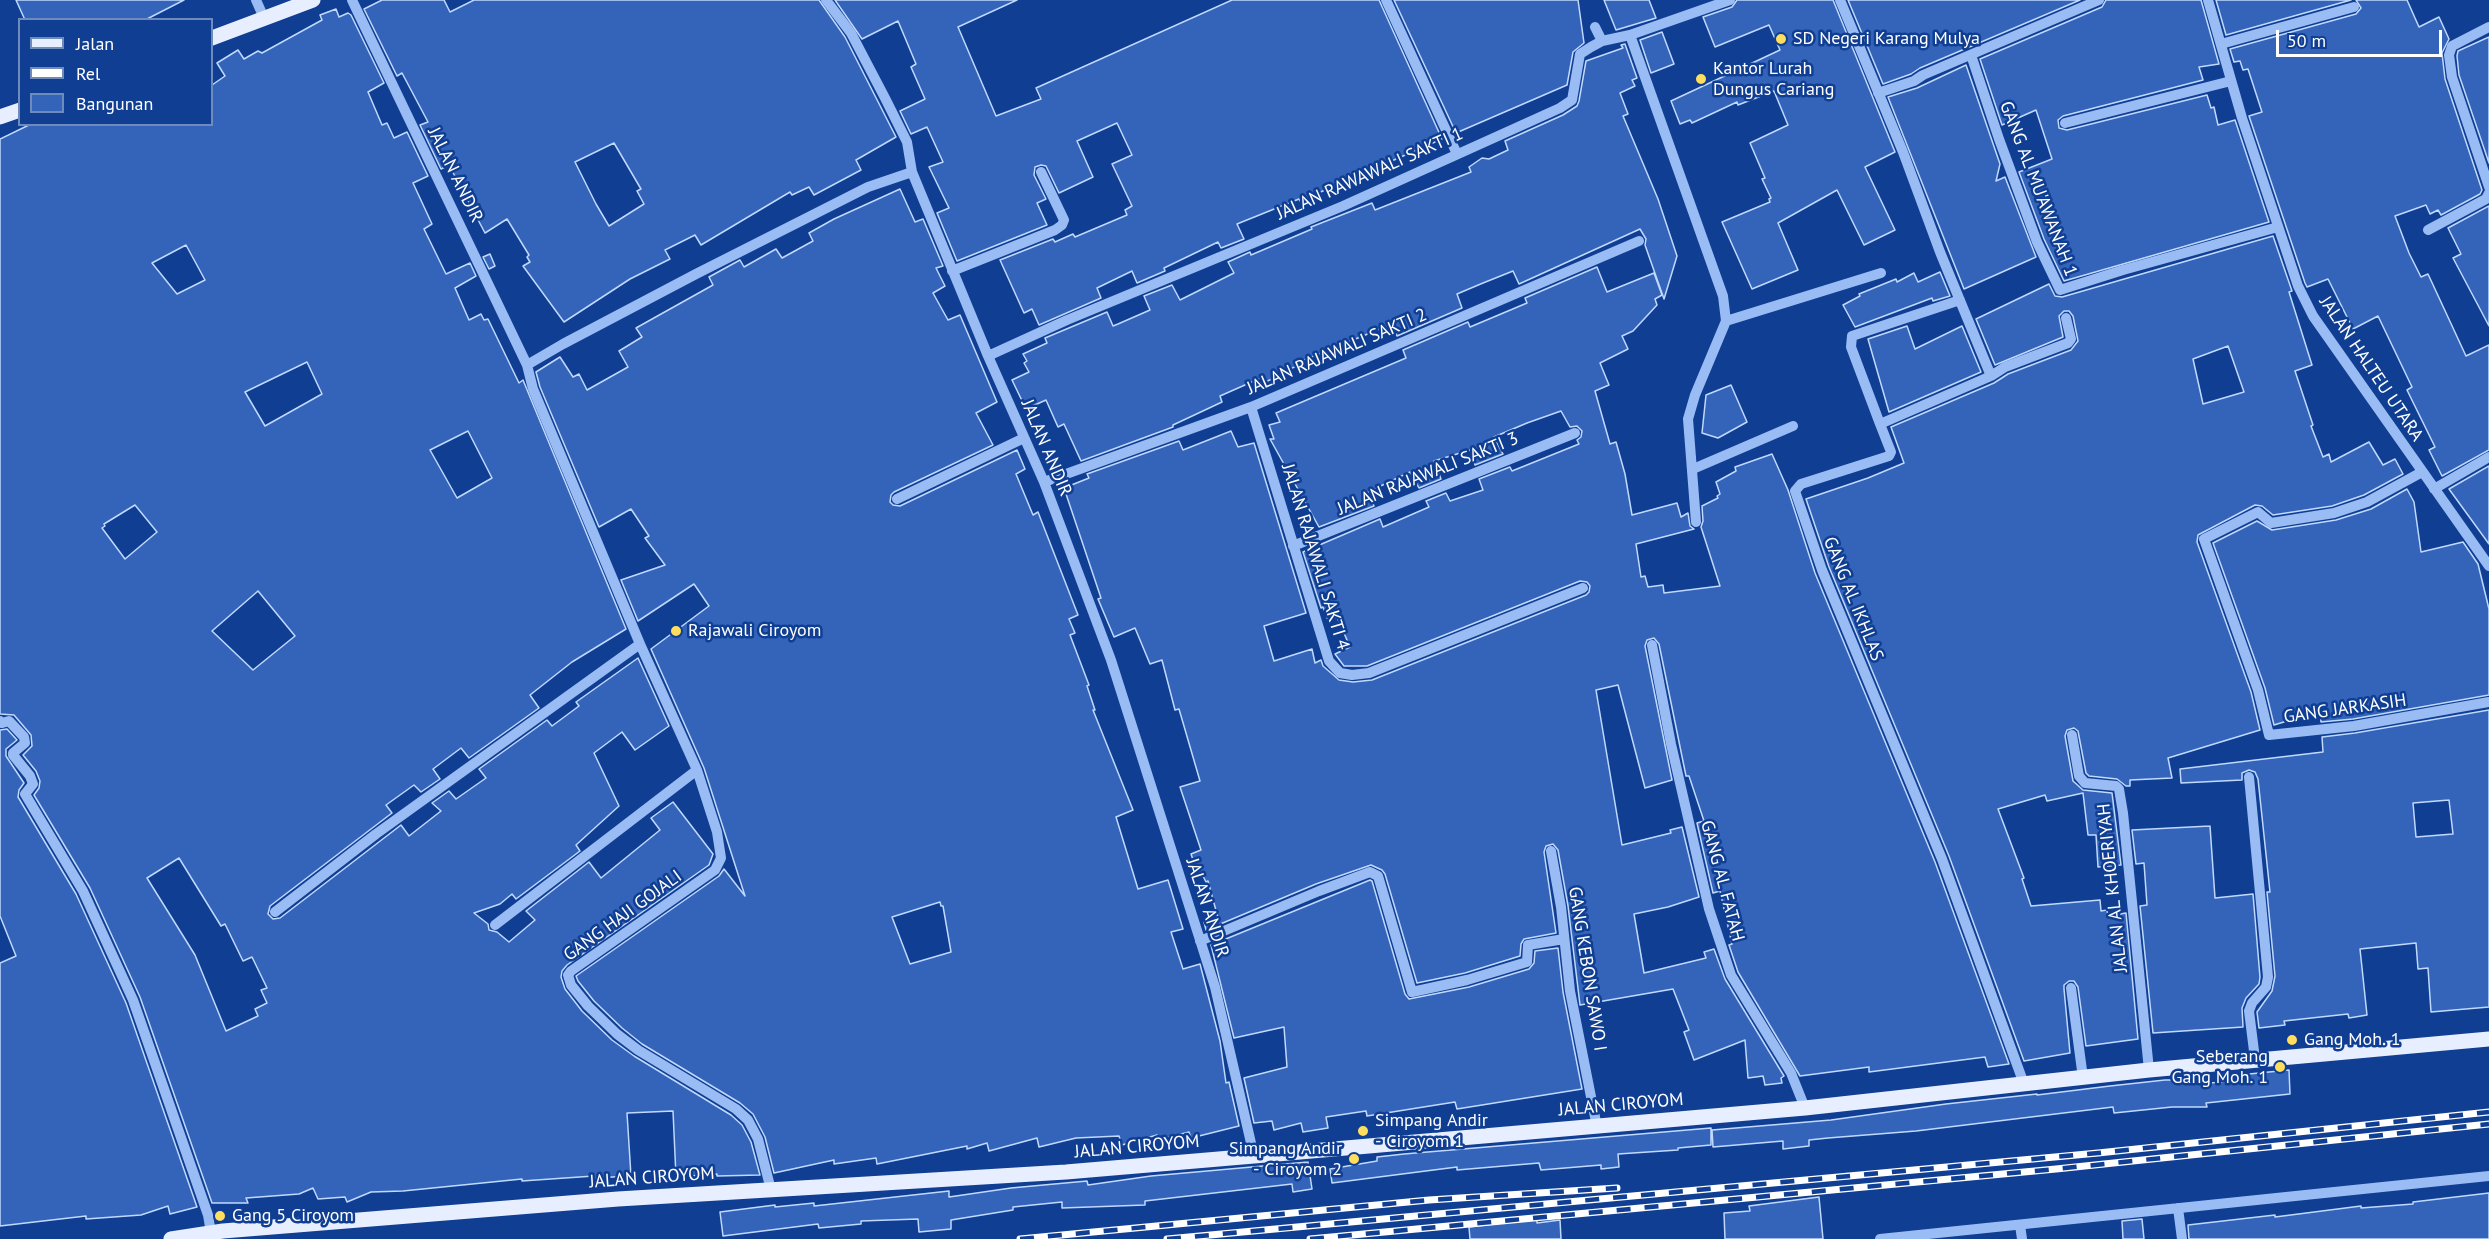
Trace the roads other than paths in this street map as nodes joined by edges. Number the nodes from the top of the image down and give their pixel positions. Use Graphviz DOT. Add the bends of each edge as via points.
graph roads {
  1 [pos="256,0"];
  2 [pos="313,0"];
  3 [pos="352,0"];
  4 [pos="826,0"];
  5 [pos="1386,0"];
  6 [pos="1730,0"];
  7 [pos="1840,0"];
  8 [pos="2099,0"];
  9 [pos="2208,0"];
  10 [pos="2354,7"];
  11 [pos="264,18"];
  12 [pos="1595,27"];
  13 [pos="2489,27"];
  14 [pos="1630,35"];
  15 [pos="213,38"];
  16 [pos="1602,41"];
  17 [pos="2221,44"];
  18 [pos="1971,55"];
  19 [pos="2231,81"];
  20 [pos="1878,93"];
  21 [pos="18,111"];
  22 [pos="0,117"];
  23 [pos="2065,123"];
  24 [pos="1457,154"];
  25 [pos="912,172"];
  26 [pos="1041,172"];
  27 [pos="2489,187"];
  28 [pos="2489,193"];
  29 [pos="2278,227"];
  30 [pos="2428,230"];
  31 [pos="1639,241"];
  32 [pos="952,271"];
  33 [pos="1881,273"];
  34 [pos="1960,300"];
  35 [pos="2066,318"];
  36 [pos="1726,321"];
  37 [pos="988,356"];
  38 [pos="527,365"];
  39 [pos="1991,376"];
  40 [pos="1251,407"];
  41 [pos="1880,424"];
  42 [pos="1793,426"];
  43 [pos="1575,433"];
  44 [pos="1024,438"];
  45 [pos="2489,457"];
  46 [pos="1693,469"];
  47 [pos="2422,472"];
  48 [pos="1044,482"];
  49 [pos="2434,489"];
  50 [pos="897,499"];
  51 [pos="1696,522"];
  52 [pos="1293,546"];
  53 [pos="2489,566"];
  54 [pos="1583,588"];
  55 [pos="640,644"];
  56 [pos="1652,645"];
  57 [pos="2489,702"];
  58 [pos="0,721"];
  59 [pos="2072,735"];
  60 [pos="697,770"];
  61 [pos="2249,777"];
  62 [pos="1551,851"];
  63 [pos="275,912"];
  64 [pos="495,925"];
  65 [pos="1564,939"];
  66 [pos="1200,941"];
  67 [pos="2071,988"];
  68 [pos="2489,1039"];
  69 [pos="2255,1059"];
  70 [pos="2149,1070"];
  71 [pos="2083,1078"];
  72 [pos="2024,1084"];
  73 [pos="1805,1108"];
  74 [pos="1597,1126"];
  75 [pos="1254,1156"];
  76 [pos="2489,1176"];
  77 [pos="771,1190"];
  78 [pos="2178,1208"];
  79 [pos="2020,1225"];
  80 [pos="211,1233"];
  81 [pos="176,1239"];
  82 [pos="1880,1239"];
  83 [pos="2022,1239"];
  84 [pos="2182,1239"];
  1 -- 11 [label="street"];
  2 -- 11 [label="main road"];
  3 -- 38 [label="street, JALAN ANDIR"];
  4 -- 25 [label="street, JALAN ANDIR" via="851,33 885,98 907,142"];
  5 -- 24 [label="street"];
  6 -- 14 [label="street, JALAN RAWAWALI SAKTI 1"];
  7 -- 20 [label="street"];
  8 -- 18 [label="street"];
  9 -- 17 [label="street, JALAN HALTEU UTARA"];
  10 -- 17 [label="street"];
  11 -- 15 [label="main road"];
  12 -- 16 [label="street"];
  13 -- 27 [label="street" via="2452,46 2449,55 2452,77"];
  14 -- 16 [label="street, JALAN RAWAWALI SAKTI 1"];
  14 -- 36 [label="street" via="1723,296"];
  16 -- 24 [label="street, JALAN RAWAWALI SAKTI 1" via="1580,54 1572,100"];
  17 -- 19 [label="street, JALAN HALTEU UTARA"];
  18 -- 20 [label="street"];
  18 -- 29 [label="street, GANG AL MU'AWANAH 1" via="2034,232 2060,290"];
  19 -- 23 [label="street"];
  19 -- 29 [label="street, JALAN HALTEU UTARA"];
  20 -- 34 [label="street"];
  21 -- 22 [label="main road"];
  24 -- 37 [label="street, JALAN RAWAWALI SAKTI 1"];
  25 -- 32 [label="street, JALAN ANDIR"];
  25 -- 38 [label="street" via="868,187"];
  26 -- 32 [label="street" via="1064,220 1062,225"];
  28 -- 30 [label="street" via="2486,199"];
  29 -- 47 [label="street, JALAN HALTEU UTARA" via="2313,316"];
  31 -- 40 [label="street, JALAN RAJAWALI SAKTI 2"];
  32 -- 37 [label="street, JALAN ANDIR"];
  33 -- 36 [label="street"];
  34 -- 39 [label="street"];
  34 -- 41 [label="street" via="1852,336 1851,347"];
  35 -- 39 [label="street" via="2071,339 2068,343"];
  36 -- 46 [label="street" via="1688,419"];
  37 -- 44 [label="street, JALAN ANDIR"];
  38 -- 55 [label="street, JALAN ANDIR" via="533,389"];
  39 -- 41 [label="street"];
  40 -- 48 [label="street, JALAN RAJAWALI SAKTI 2"];
  40 -- 52 [label="street, JALAN RAJAWALI SAKTI 4"];
  41 -- 72 [label="street, GANG AL IKHLAS" via="1891,452 1889,456 1801,484 1795,491 1796,497 1822,570 1942,859"];
  42 -- 46 [label="street"];
  43 -- 52 [label="street, JALAN RAJAWALI SAKTI 3"];
  44 -- 48 [label="street, JALAN ANDIR"];
  44 -- 50 [label="street"];
  45 -- 49 [label="street"];
  46 -- 51 [label="street"];
  47 -- 49 [label="street, JALAN HALTEU UTARA"];
  47 -- 57 [label="street, GANG JARKASIH" via="2367,502 2334,513 2271,523 2258,512 2204,539 2258,690 2269,735 2354,726"];
  48 -- 66 [label="street, JALAN ANDIR" via="1111,660"];
  49 -- 53 [label="street, JALAN HALTEU UTARA"];
  52 -- 54 [label="street, JALAN RAJAWALI SAKTI 4" via="1329,661 1340,673 1352,675 1369,673"];
  55 -- 60 [label="street, JALAN ANDIR"];
  55 -- 63 [label="street" via="376,834"];
  56 -- 73 [label="street, GANG AL FATAH" via="1709,909 1731,975 1791,1073"];
  58 -- 80 [label="street" via="9,721 24,737 25,743 13,755 33,784 25,794 83,891 133,1000"];
  59 -- 70 [label="street, JALAN AL KHOERIYAH" via="2079,776 2085,783 2119,789"];
  60 -- 64 [label="street"];
  60 -- 77 [label="street, GANG HAJI GOJALI" via="718,840 721,858 715,870 571,971 568,978 588,1006 617,1035 748,1120 758,1138"];
  61 -- 69 [label="street" via="2268,977 2266,987 2249,1011"];
  62 -- 65 [label="street, GANG KEBON SAWO I"];
  65 -- 66 [label="street" via="1528,945 1527,962 1412,992 1378,876 1371,872"];
  65 -- 74 [label="street, GANG KEBON SAWO I" via="1570,991"];
  66 -- 75 [label="street, JALAN ANDIR" via="1215,987"];
  67 -- 71 [label="street"];
  68 -- 69 [label="main road, JALAN CIROYOM"];
  69 -- 70 [label="main road, JALAN CIROYOM"];
  70 -- 71 [label="main road, JALAN CIROYOM"];
  71 -- 72 [label="main road, JALAN CIROYOM"];
  72 -- 73 [label="main road, JALAN CIROYOM"];
  73 -- 74 [label="main road, JALAN CIROYOM"];
  74 -- 75 [label="main road, JALAN CIROYOM"];
  75 -- 77 [label="main road, JALAN CIROYOM"];
  76 -- 78 [label="street"];
  77 -- 80 [label="main road, JALAN CIROYOM"];
  78 -- 79 [label="street"];
  78 -- 84 [label="street"];
  79 -- 82 [label="street"];
  79 -- 83 [label="street"];
  80 -- 81 [label="main road, JALAN CIROYOM"];
}
